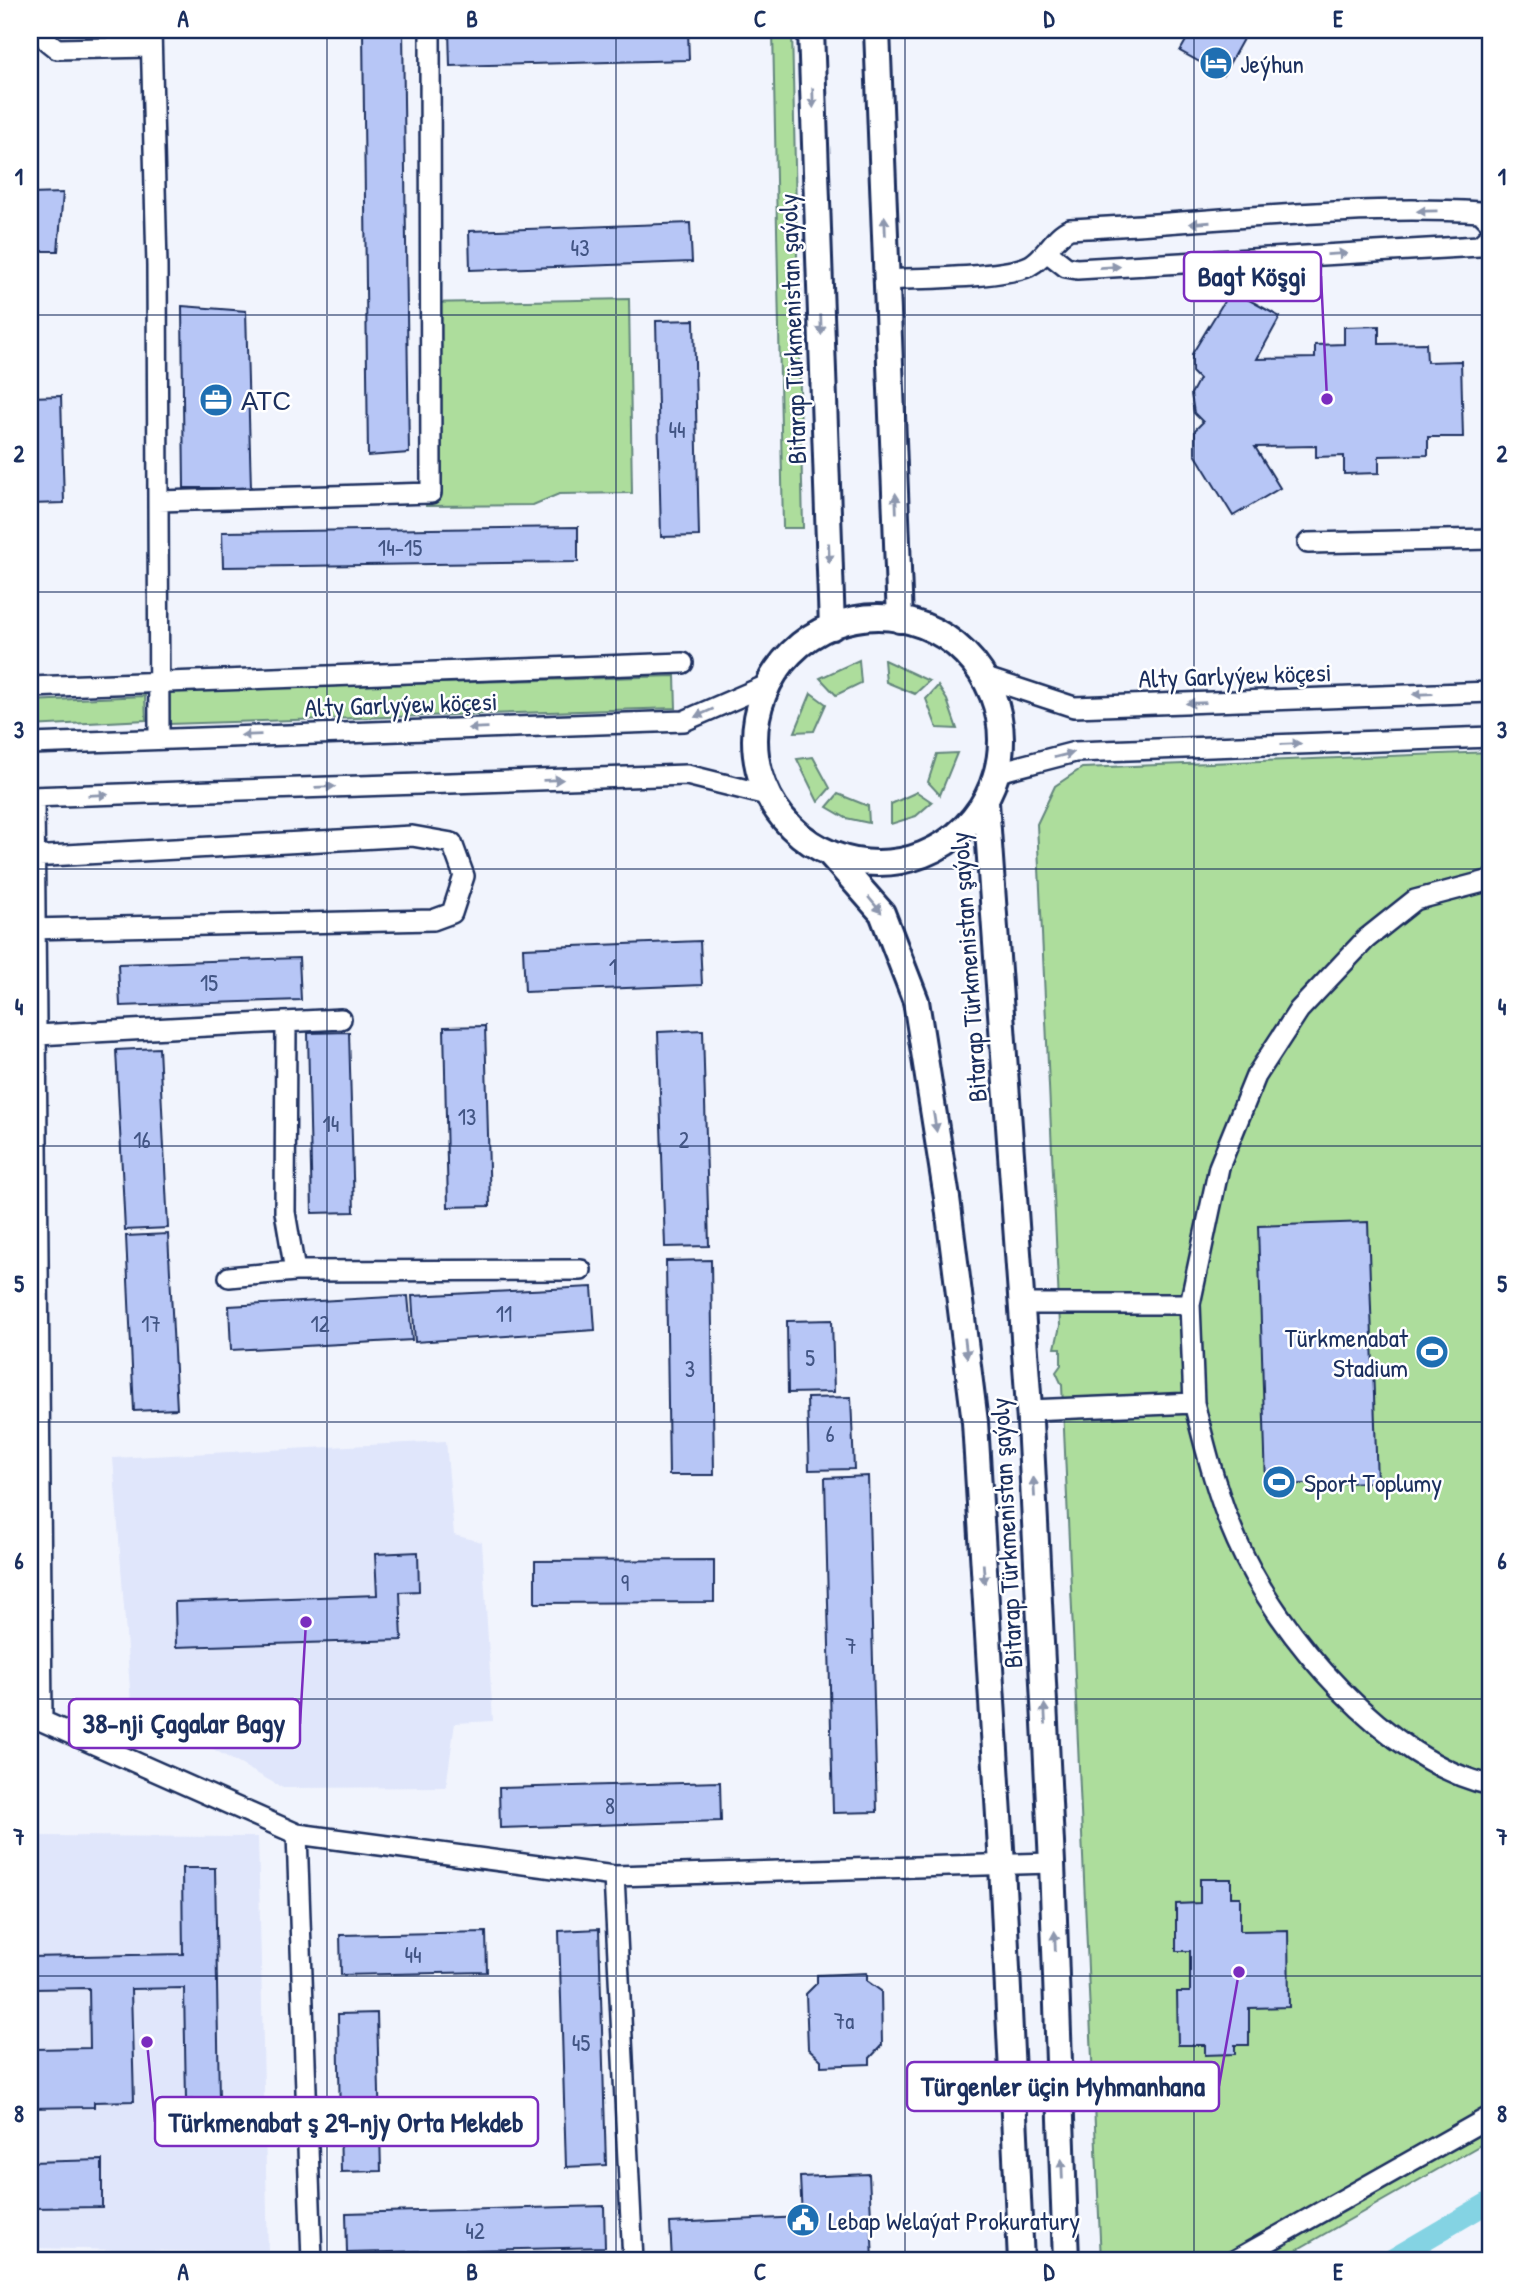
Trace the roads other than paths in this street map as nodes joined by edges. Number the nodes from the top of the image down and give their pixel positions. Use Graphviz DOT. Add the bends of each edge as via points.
graph roads {
  1 [pos="42,30"];
  2 [pos="430,30"];
  3 [pos="811,30"];
  4 [pos="877,30"];
  5 [pos="151,39"];
  6 [pos="1491,223"];
  7 [pos="1491,235"];
  8 [pos="1047,252"];
  9 [pos="887,279"];
  10 [pos="159,501"];
  11 [pos="1491,540"];
  12 [pos="1308,544"];
  13 [pos="900,620"];
  14 [pos="832,627"];
  15 [pos="683,663"];
  16 [pos="986,678"];
  17 [pos="159,680"];
  18 [pos="766,685"];
  19 [pos="30,687"];
  20 [pos="1491,692"];
  21 [pos="159,737"];
  22 [pos="1491,737"];
  23 [pos="30,744"];
  24 [pos="998,772"];
  25 [pos="767,795"];
  26 [pos="32,797"];
  27 [pos="986,802"];
  28 [pos="830,854"];
  29 [pos="33,857"];
  30 [pos="1491,880"];
  31 [pos="33,929"];
  32 [pos="341,1019"];
  33 [pos="286,1024"];
  34 [pos="37,1035"];
  35 [pos="34,1229"];
  36 [pos="581,1270"];
  37 [pos="295,1272"];
  38 [pos="229,1277"];
  39 [pos="1022,1304"];
  40 [pos="1190,1304"];
  41 [pos="1195,1403"];
  42 [pos="1030,1410"];
  43 [pos="34,1607"];
  44 [pos="1491,1785"];
  45 [pos="298,1834"];
  46 [pos="1052,1863"];
  47 [pos="1002,1865"];
  48 [pos="614,1876"];
  49 [pos="1491,2116"];
  50 [pos="312,2261"];
  51 [pos="633,2261"];
  52 [pos="1021,2261"];
  53 [pos="1066,2261"];
  54 [pos="1234,2261"];
  1 -- 5 [label="street" via="57,49"];
  2 -- 10 [label="street" via="430,493"];
  3 -- 14 [label="main road, Bitarap Türkmenistan şaýoly, one-way"];
  9 -- 4 [label="main road, one-way"];
  5 -- 10 [label="street"];
  6 -- 8 [label="street, one-way" via="1480,212 1450,210 1070,229 1062,232"];
  8 -- 7 [label="street, one-way" via="1066,267 1077,269 1479,246"];
  8 -- 9 [label="street" via="1026,268"];
  13 -- 9 [label="main road, one-way"];
  10 -- 17 [label="street"];
  11 -- 12 [label="street"];
  13 -- 14 [label="main road" via="884,616"];
  13 -- 16 [label="main road" via="926,626 960,647"];
  14 -- 18 [label="main road" via="804,641 782,661"];
  15 -- 17 [label="street"];
  20 -- 16 [label="street, Alty Garlyýew köçesi, one-way" via="1074,707"];
  16 -- 24 [label="main road" via="998,707 1002,740"];
  17 -- 19 [label="street"];
  17 -- 21 [label="street"];
  18 -- 21 [label="street, Alty Garlyýew köçesi, one-way" via="684,721"];
  18 -- 25 [label="main road" via="755,722 755,760"];
  21 -- 23 [label="street, Alty Garlyýew köçesi"];
  24 -- 22 [label="street, one-way" via="1075,752"];
  24 -- 27 [label="main road"];
  26 -- 25 [label="street, one-way" via="687,775"];
  25 -- 28 [label="main road" via="783,820"];
  26 -- 29 [label="street"];
  27 -- 28 [label="main road" via="963,830 934,850 900,862 864,863"];
  27 -- 39 [label="main road, Bitarap Türkmenistan şaýoly"];
  28 -- 47 [label="main road, Bitarap Türkmenistan şaýoly, one-way" via="882,913 916,1001 975,1422"];
  29 -- 31 [label="street"];
  29 -- 31 [label="street" via="412,836 452,843 464,876 452,913 433,920"];
  30 -- 40 [label="street" via="1415,900 1366,939 1299,1010 1256,1076 1219,1167"];
  31 -- 34 [label="street"];
  32 -- 33 [label="street"];
  33 -- 34 [label="street"];
  33 -- 37 [label="street" via="285,1212"];
  34 -- 35 [label="street"];
  35 -- 43 [label="street"];
  36 -- 37 [label="street"];
  37 -- 38 [label="street"];
  39 -- 40 [label="street"];
  39 -- 42 [label="main road, Bitarap Türkmenistan şaýoly"];
  40 -- 41 [label="street"];
  41 -- 42 [label="street"];
  41 -- 44 [label="street" via="1215,1485 1237,1542 1262,1591 1342,1695 1424,1759"];
  46 -- 42 [label="main road, Bitarap Türkmenistan şaýoly, one-way"];
  43 -- 45 [label="street" via="42,1721"];
  45 -- 48 [label="street"];
  45 -- 50 [label="street"];
  46 -- 47 [label="street"];
  53 -- 46 [label="main road, Bitarap Türkmenistan şaýoly, one-way"];
  47 -- 48 [label="street"];
  47 -- 52 [label="main road, Bitarap Türkmenistan şaýoly"];
  48 -- 51 [label="street"];
  49 -- 54 [label="street"];
}
